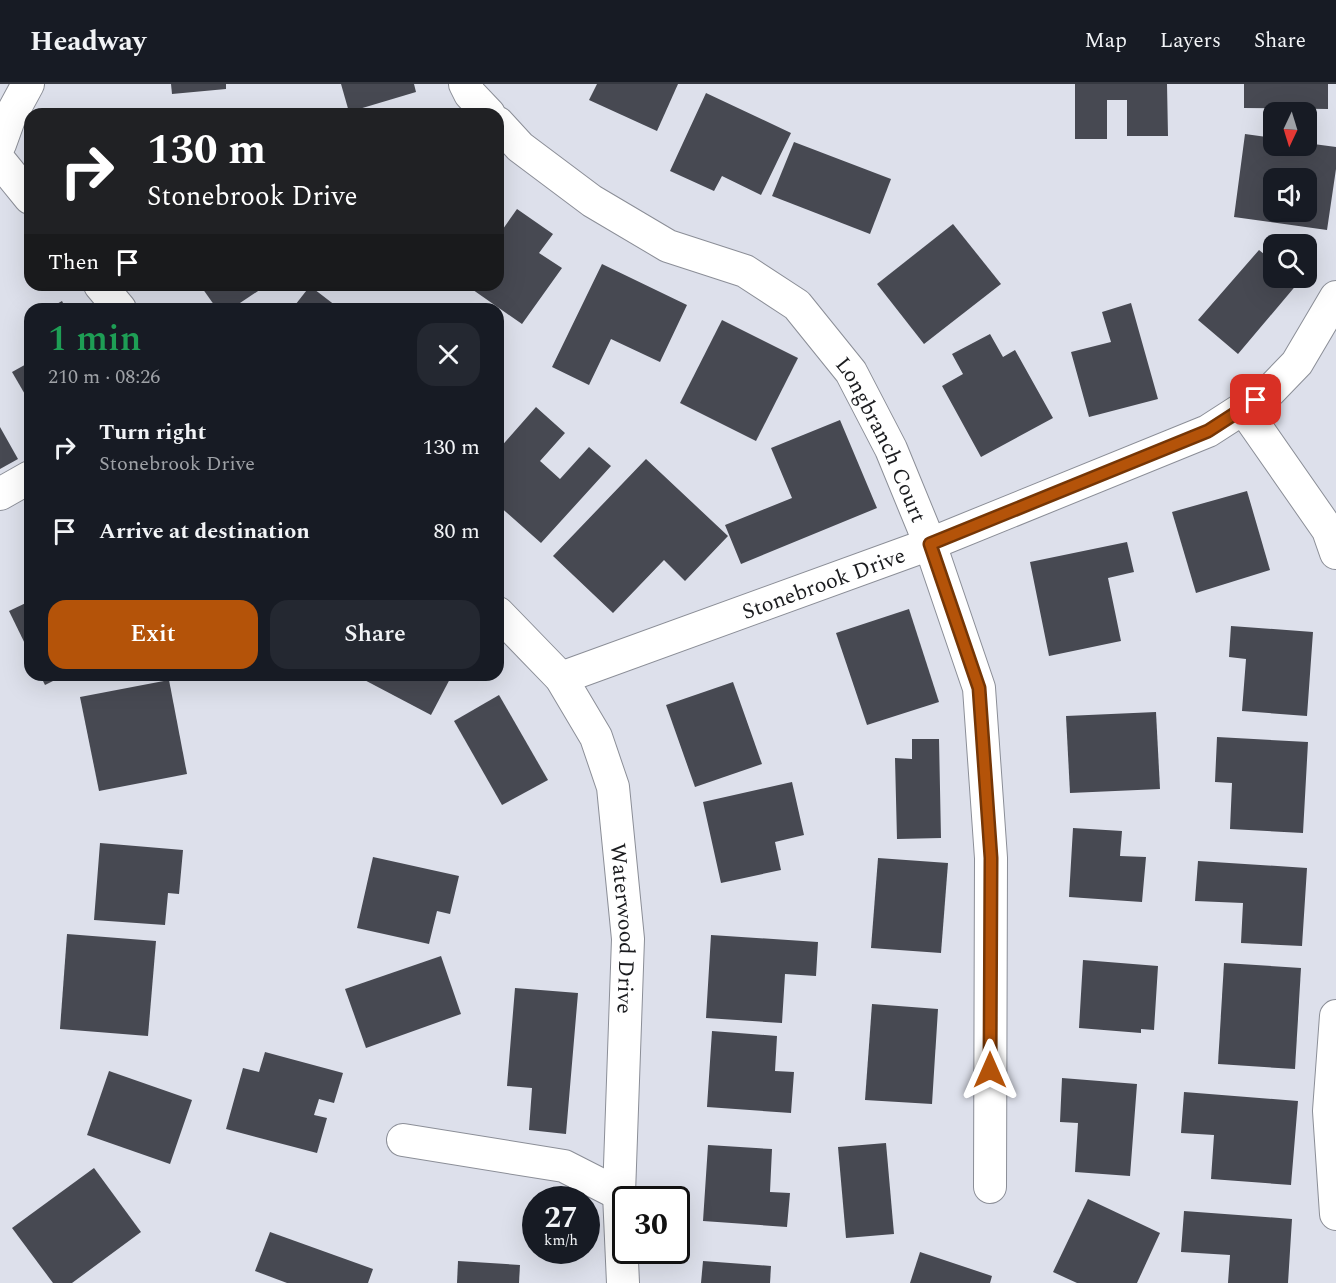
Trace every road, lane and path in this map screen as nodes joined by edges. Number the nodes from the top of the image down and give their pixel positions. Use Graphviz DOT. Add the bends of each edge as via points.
graph roads {
  1 [pos="28,84"];
  2 [pos="465,84"];
  3 [pos="483,108"];
  4 [pos="504,130"];
  5 [pos="0,144"];
  6 [pos="0,161"];
  7 [pos="24,191"];
  8 [pos="105,291"];
  9 [pos="1336,297"];
  10 [pos="115,303"];
  11 [pos="1243,408"];
  12 [pos="24,480"];
  13 [pos="0,494"];
  14 [pos="930,544"];
  15 [pos="1336,553"];
  16 [pos="504,619"];
  17 [pos="561,678"];
  18 [pos="1336,1016"];
  19 [pos="403,1140"];
  20 [pos="619,1186"];
  21 [pos="990,1187"];
  22 [pos="612,1190"];
  23 [pos="1336,1214"];
  24 [pos="622,1264"];
  25 [pos="623,1283"];
  1 -- 5 [label="street"];
  2 -- 3 [label="street"];
  4 -- 14 [label="street, Longbranch Court" via="520,147 591,201 668,246 745,271 797,305 851,372 891,449"];
  6 -- 7 [label="street"];
  8 -- 10 [label="street"];
  9 -- 11 [label="street, Stonebrook Drive" via="1297,363 1270,391"];
  11 -- 14 [label="street, Stonebrook Drive" via="1208,431"];
  11 -- 15 [label="street" via="1328,530"];
  12 -- 13 [label="street"];
  14 -- 17 [label="street, Stonebrook Drive"];
  14 -- 21 [label="street, Longbranch Court" via="979,688 991,858"];
  16 -- 17 [label="street, Waterwood Drive"];
  17 -- 20 [label="street, Waterwood Drive" via="596,736 614,787 628,939"];
  18 -- 23 [label="street" via="1329,1111"];
  19 -- 22 [label="street" via="564,1166"];
  24 -- 25 [label="street, Waterwood Drive"];
}
